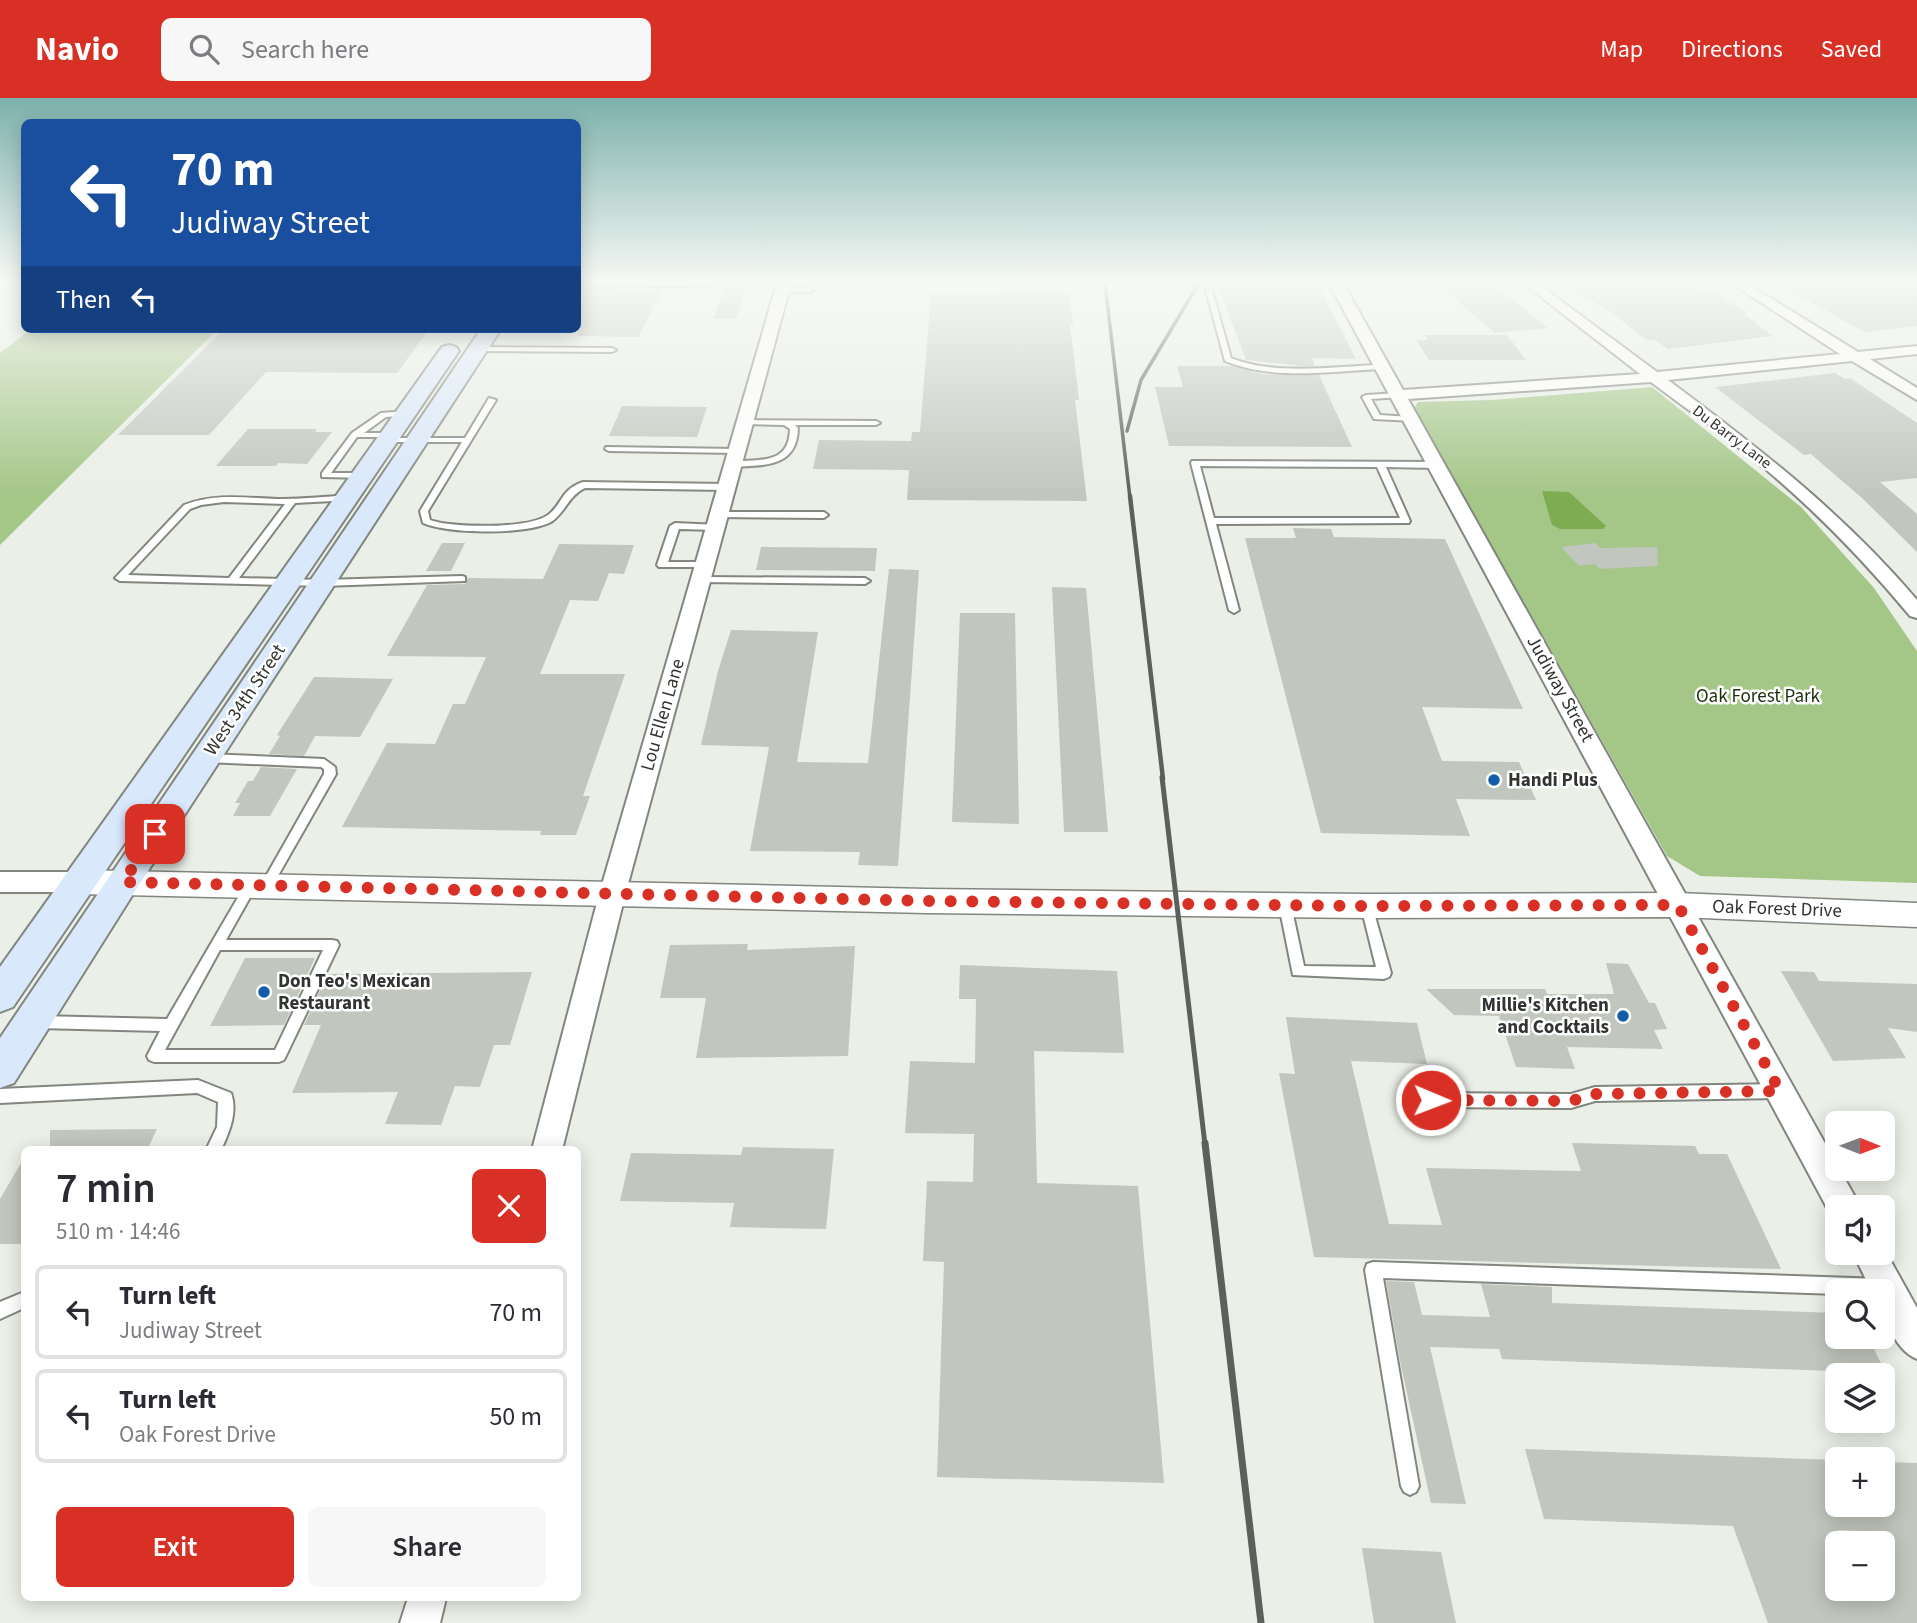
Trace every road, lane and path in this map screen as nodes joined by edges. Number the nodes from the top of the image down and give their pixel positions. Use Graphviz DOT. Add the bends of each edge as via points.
graph roads {
  1 [pos="458,354"];
  2 [pos="461,354"];
  3 [pos="764,354"];
  4 [pos="1227,354"];
  5 [pos="1375,354"];
  6 [pos="1621,354"];
  7 [pos="1852,354"];
  8 [pos="1881,354"];
  9 [pos="1857,357"];
  10 [pos="1382,367"];
  11 [pos="1652,378"];
  12 [pos="1398,395"];
  13 [pos="1917,395"];
  14 [pos="492,400"];
  15 [pos="407,413"];
  16 [pos="1411,418"];
  17 [pos="745,422"];
  18 [pos="785,422"];
  19 [pos="876,423"];
  20 [pos="355,435"];
  21 [pos="400,438"];
  22 [pos="467,440"];
  23 [pos="609,449"];
  24 [pos="735,457"];
  25 [pos="1380,464"];
  26 [pos="1436,465"];
  27 [pos="364,475"];
  28 [pos="727,487"];
  29 [pos="349,498"];
  30 [pos="292,501"];
  31 [pos="678,514"];
  32 [pos="824,515"];
  33 [pos="717,521"];
  34 [pos="1210,521"];
  35 [pos="675,526"];
  36 [pos="703,573"];
  37 [pos="462,579"];
  38 [pos="232,581"];
  39 [pos="864,581"];
  40 [pos="290,582"];
  41 [pos="323,583"];
  42 [pos="1234,610"];
  43 [pos="1917,612"];
  44 [pos="206,758"];
  45 [pos="0,882"];
  46 [pos="78,882"];
  47 [pos="123,882"];
  48 [pos="259,885"];
  49 [pos="612,895"];
  50 [pos="1285,905"];
  51 [pos="1678,905"];
  52 [pos="1367,906"];
  53 [pos="1917,915"];
  54 [pos="216,945"];
  55 [pos="6,978"];
  56 [pos="32,1022"];
  57 [pos="171,1025"];
  58 [pos="279,1056"];
  59 [pos="0,1071"];
  60 [pos="1780,1091"];
  61 [pos="0,1096"];
  62 [pos="1431,1100"];
  63 [pos="215,1146"];
  64 [pos="548,1146"];
  65 [pos="1837,1195"];
  66 [pos="1825,1285"];
  67 [pos="1895,1300"];
  68 [pos="21,1301"];
  69 [pos="0,1311"];
  70 [pos="1917,1342"];
  71 [pos="1410,1486"];
  72 [pos="426,1601"];
  73 [pos="420,1623"];
  1 -- 15 [label="main road, West 34th Street"];
  2 -- 21 [label="main road, West 34th Street"];
  3 -- 17 [label="street, Lou Ellen Lane"];
  4 -- 10 [label="lane" via="1239,366 1260,368"];
  5 -- 10 [label="street, Judiway Street"];
  6 -- 11 [label="street, Du Barry Lane"];
  7 -- 9 [label="street"];
  8 -- 9 [label="street"];
  9 -- 11 [label="street"];
  9 -- 13 [label="street"];
  10 -- 12 [label="street, Judiway Street"];
  11 -- 12 [label="street"];
  11 -- 43 [label="street, Du Barry Lane" via="1768,463 1820,508"];
  12 -- 16 [label="street, Judiway Street"];
  12 -- 16 [label="lane" via="1366,397 1377,417"];
  14 -- 22 [label="lane"];
  15 -- 20 [label="lane" via="384,415"];
  15 -- 21 [label="main road, West 34th Street"];
  16 -- 26 [label="street, Judiway Street"];
  17 -- 18 [label="lane"];
  17 -- 24 [label="street, Lou Ellen Lane"];
  18 -- 19 [label="lane"];
  18 -- 24 [label="lane" via="794,428 795,441 787,455 777,460"];
  20 -- 21 [label="lane"];
  20 -- 27 [label="lane" via="325,475"];
  21 -- 22 [label="lane"];
  21 -- 27 [label="main road, West 34th Street"];
  21 -- 41 [label="main road, West 34th Street"];
  22 -- 28 [label="lane" via="424,511 426,521 438,526 543,523 554,517 571,490 583,485"];
  23 -- 24 [label="lane"];
  24 -- 28 [label="street, Lou Ellen Lane"];
  25 -- 26 [label="lane"];
  25 -- 34 [label="lane" via="1195,463"];
  25 -- 34 [label="lane" via="1406,521"];
  26 -- 51 [label="street, Judiway Street"];
  27 -- 29 [label="main road, West 34th Street"];
  28 -- 33 [label="street, Lou Ellen Lane"];
  29 -- 30 [label="lane"];
  29 -- 40 [label="main road, West 34th Street"];
  30 -- 38 [label="lane"];
  30 -- 38 [label="lane" via="195,502 120,578"];
  31 -- 35 [label="lane"];
  32 -- 33 [label="lane"];
  33 -- 35 [label="lane"];
  33 -- 36 [label="street, Lou Ellen Lane"];
  34 -- 42 [label="lane"];
  35 -- 36 [label="lane" via="662,565"];
  36 -- 39 [label="lane"];
  36 -- 49 [label="street, Lou Ellen Lane"];
  37 -- 41 [label="lane"];
  38 -- 40 [label="lane"];
  40 -- 41 [label="lane"];
  40 -- 46 [label="main road, West 34th Street"];
  41 -- 44 [label="main road, West 34th Street"];
  44 -- 47 [label="main road, West 34th Street"];
  44 -- 48 [label="lane" via="324,763 329,767 330,774"];
  45 -- 46 [label="street, Oak Forest Drive"];
  46 -- 47 [label="street, Oak Forest Drive"];
  46 -- 55 [label="main road, West 34th Street"];
  47 -- 48 [label="street, Oak Forest Drive"];
  47 -- 56 [label="main road, West 34th Street"];
  48 -- 49 [label="street, Oak Forest Drive"];
  48 -- 54 [label="lane"];
  49 -- 50 [label="street, Oak Forest Drive"];
  49 -- 64 [label="street, Lou Ellen Lane"];
  50 -- 52 [label="street, Oak Forest Drive"];
  50 -- 52 [label="lane" via="1298,971 1384,973"];
  51 -- 52 [label="street, Oak Forest Drive"];
  51 -- 53 [label="street, Oak Forest Drive"];
  51 -- 60 [label="street, Judiway Street"];
  54 -- 57 [label="lane"];
  54 -- 58 [label="lane" via="332,945"];
  56 -- 57 [label="lane"];
  56 -- 59 [label="main road, West 34th Street"];
  57 -- 58 [label="lane" via="154,1056"];
  60 -- 62 [label="lane" via="1595,1094 1571,1101"];
  60 -- 65 [label="street, Judiway Street"];
  61 -- 63 [label="lane" via="198,1086 226,1098 224,1128"];
  66 -- 71 [label="lane" via="1373,1270"];
  67 -- 70 [label="street"];
  68 -- 69 [label="lane"];
  72 -- 73 [label="street"];
}
